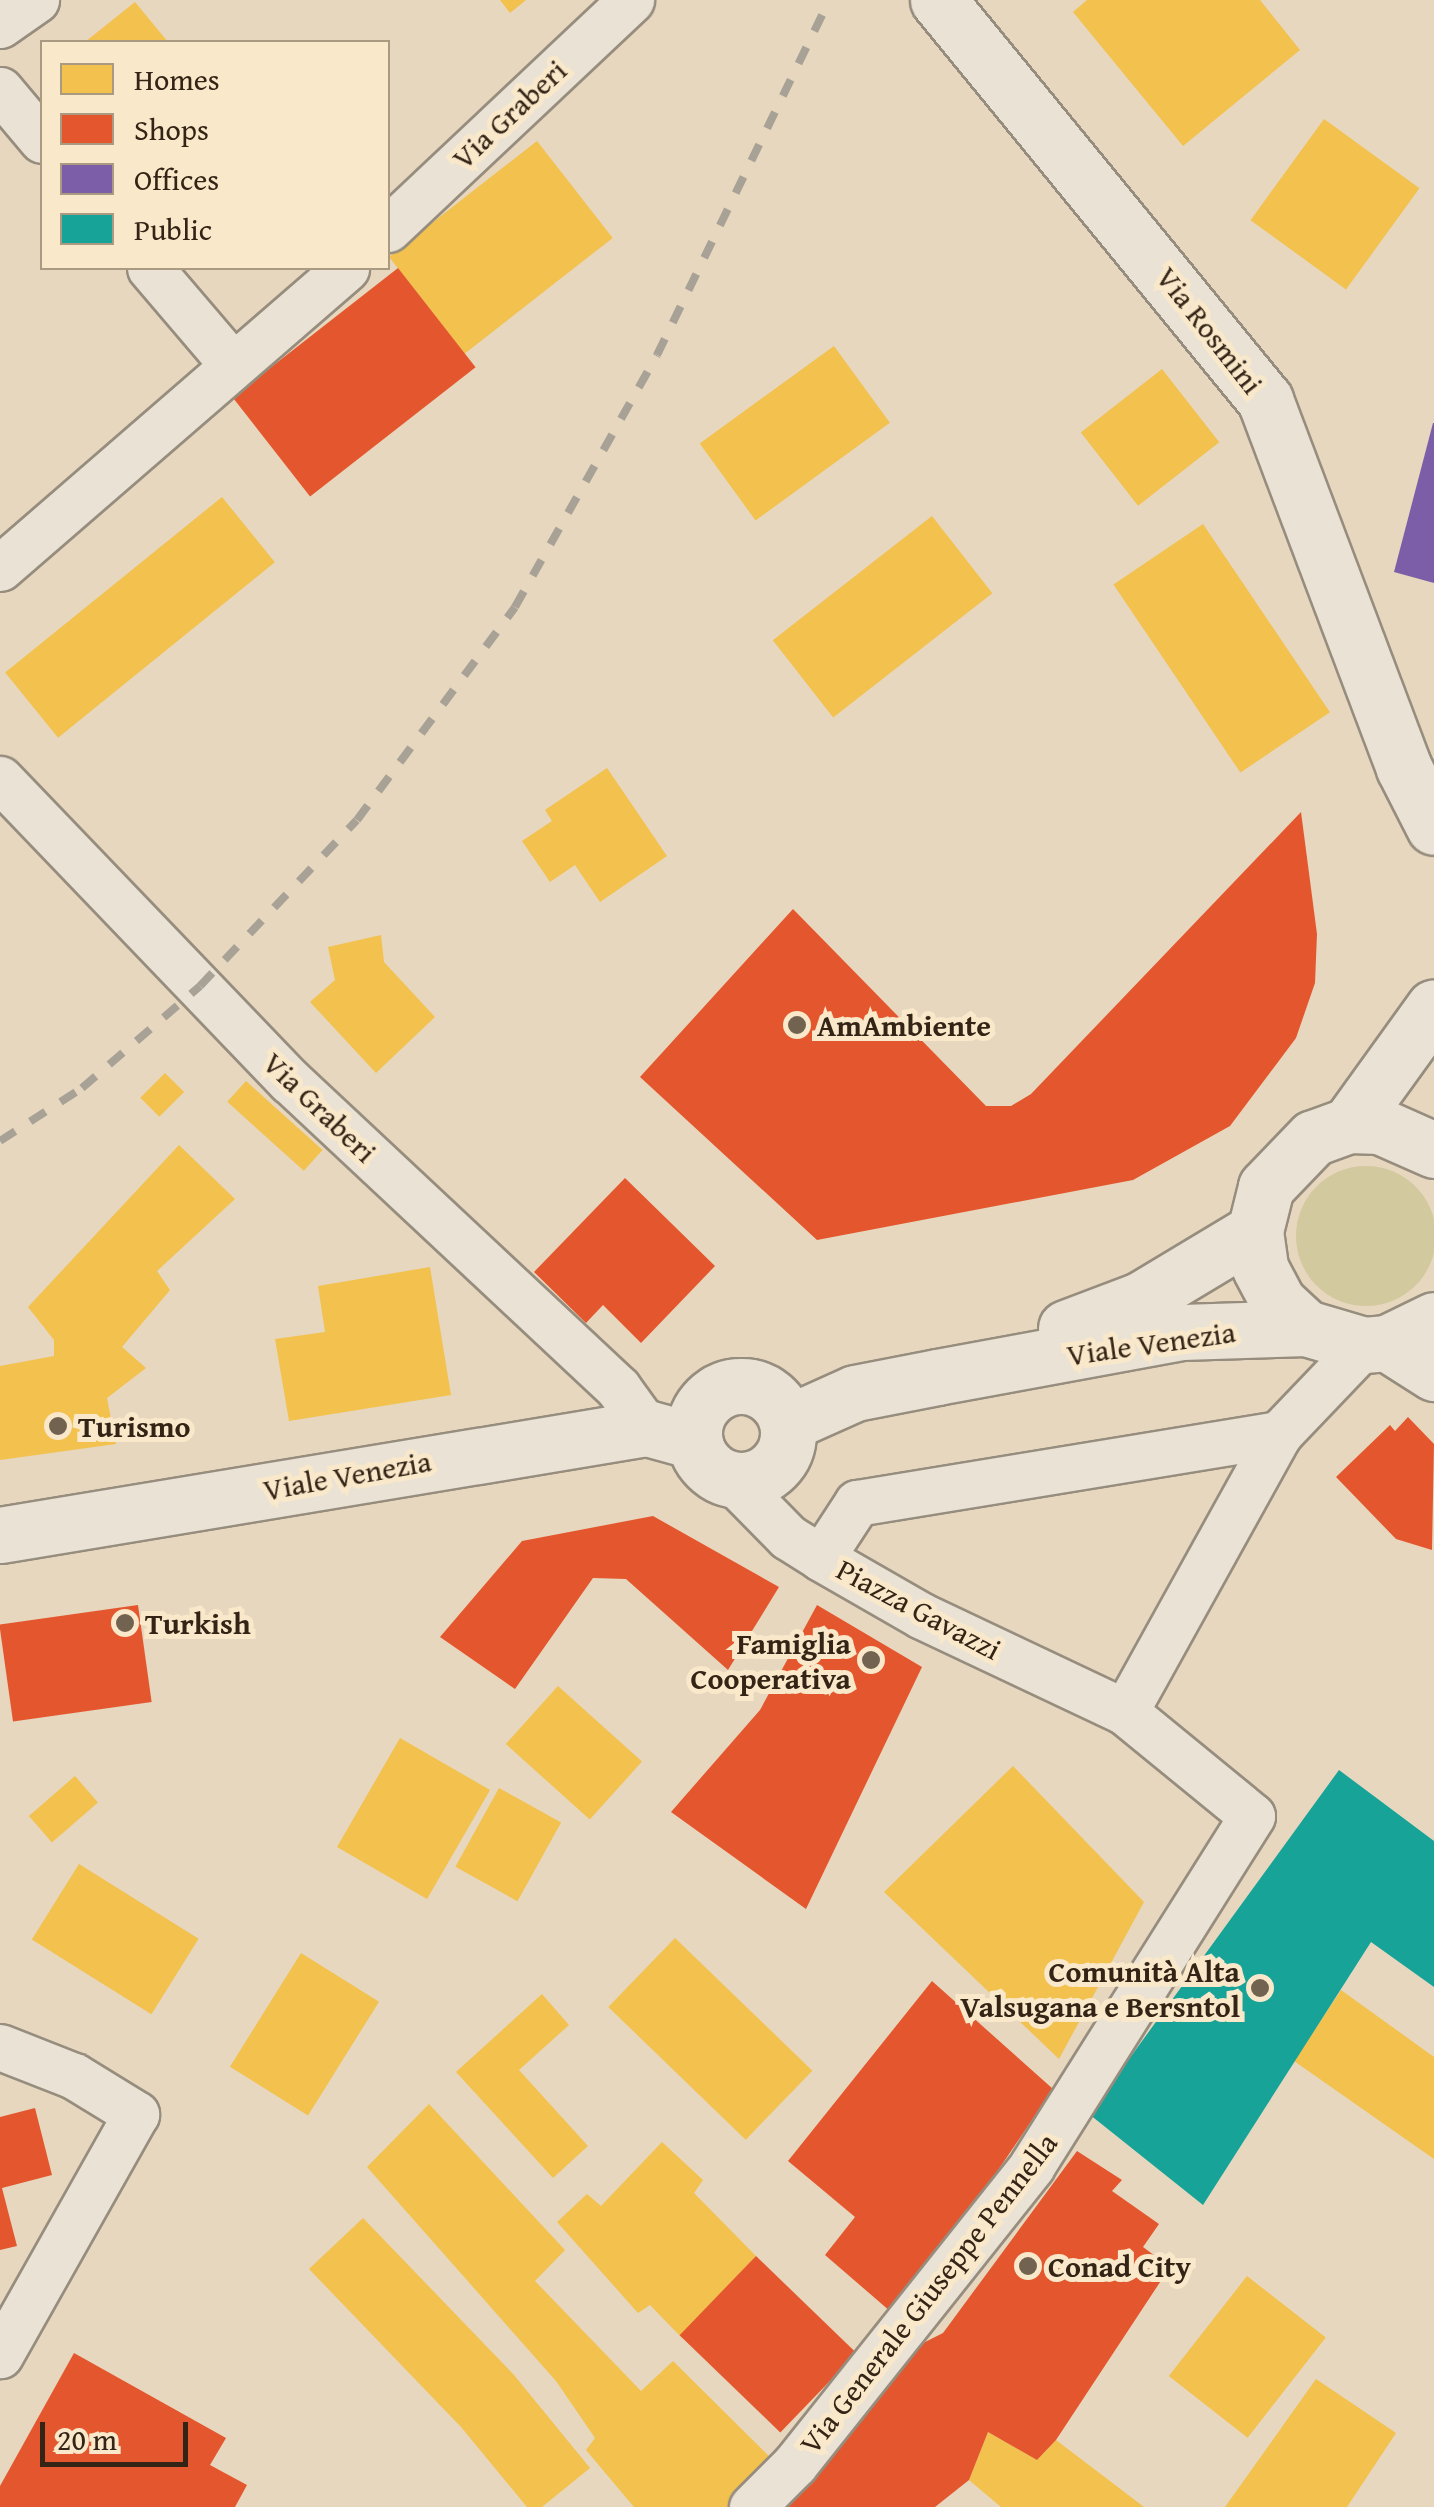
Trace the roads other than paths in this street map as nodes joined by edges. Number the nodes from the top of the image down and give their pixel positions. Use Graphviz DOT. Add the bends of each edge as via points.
graph roads {
  1 [pos="36,0"];
  2 [pos="632,0"];
  3 [pos="938,0"];
  4 [pos="0,25"];
  5 [pos="0,90"];
  6 [pos="40,138"];
  7 [pos="390,227"];
  8 [pos="152,270"];
  9 [pos="344,270"];
  10 [pos="231,363"];
  11 [pos="0,568"];
  12 [pos="0,779"];
  13 [pos="1434,827"];
  14 [pos="1434,1007"];
  15 [pos="1349,1126"];
  16 [pos="1434,1150"];
  17 [pos="1255,1231"];
  18 [pos="1306,1328"];
  19 [pos="1395,1336"];
  20 [pos="1434,1372"];
  21 [pos="938,1377"];
  22 [pos="788,1423"];
  23 [pos="1278,1434"];
  24 [pos="691,1449"];
  25 [pos="0,1535"];
  26 [pos="821,1558"];
  27 [pos="1125,1712"];
  28 [pos="1252,1816"];
  29 [pos="0,2047"];
  30 [pos="0,2356"];
  31 [pos="752,2507"];
  1 -- 4 [label="street"];
  2 -- 7 [label="street, Via Graberi"];
  3 -- 13 [label="main road, Via Rosmini" via="1266,400 1404,768"];
  5 -- 6 [label="street"];
  8 -- 10 [label="street"];
  9 -- 10 [label="street"];
  10 -- 11 [label="street"];
  12 -- 24 [label="street, Via Graberi" via="290,1080"];
  14 -- 15 [label="main road"];
  15 -- 16 [label="main road" via="1395,1130"];
  15 -- 17 [label="main road" via="1313,1138 1278,1167"];
  17 -- 18 [label="main road" via="1260,1268 1278,1302"];
  17 -- 21 [label="main road, Viale Venezia" via="1140,1300"];
  18 -- 19 [label="main road"];
  18 -- 21 [label="main road, Viale Venezia" via="1182,1332"];
  19 -- 20 [label="main road"];
  19 -- 23 [label="street"];
  21 -- 22 [label="main road, Viale Venezia" via="855,1393"];
  22 -- 24 [label="main road, Viale Venezia" via="784,1454 762,1476"];
  22 -- 24 [label="main road" via="771,1396 757,1388 724,1389 700,1409"];
  23 -- 26 [label="street" via="857,1503"];
  23 -- 27 [label="street"];
  24 -- 25 [label="main road, Viale Venezia"];
  24 -- 26 [label="street, Piazza Gavazzi" via="788,1537"];
  26 -- 27 [label="street, Piazza Gavazzi" via="922,1616"];
  27 -- 28 [label="street, Piazza Gavazzi"];
  28 -- 31 [label="street, Via Generale Giuseppe Pennella" via="1032,2166 795,2464"];
  29 -- 30 [label="street" via="74,2076 136,2114"];
}
